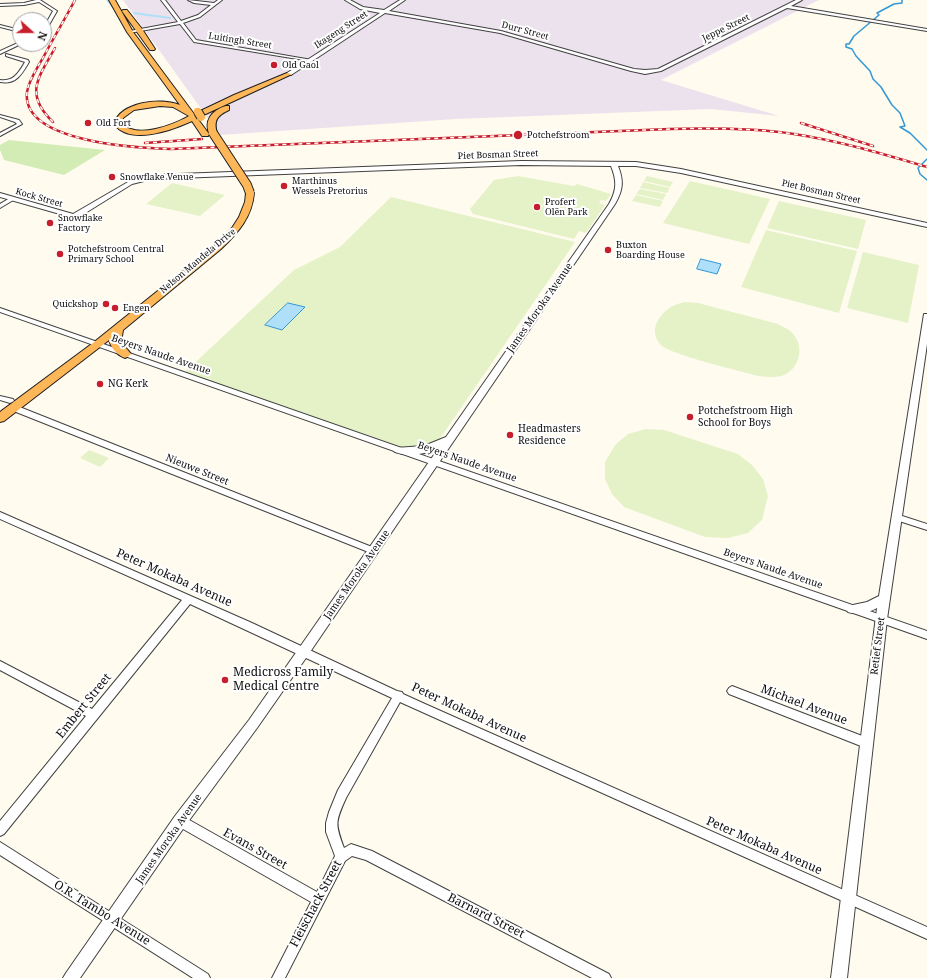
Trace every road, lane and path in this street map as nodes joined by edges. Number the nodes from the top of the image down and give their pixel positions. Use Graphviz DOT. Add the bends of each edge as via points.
graph roads {
  1 [pos="38,0"];
  2 [pos="112,0"];
  3 [pos="117,0"];
  4 [pos="163,0"];
  5 [pos="190,0"];
  6 [pos="220,0"];
  7 [pos="347,0"];
  8 [pos="403,0"];
  9 [pos="803,2"];
  10 [pos="215,4"];
  11 [pos="0,5"];
  12 [pos="787,7"];
  13 [pos="362,8"];
  14 [pos="806,10"];
  15 [pos="384,12"];
  16 [pos="816,12"];
  17 [pos="775,13"];
  18 [pos="52,16"];
  19 [pos="368,22"];
  20 [pos="180,23"];
  21 [pos="0,26"];
  22 [pos="153,28"];
  23 [pos="12,29"];
  24 [pos="927,30"];
  25 [pos="130,32"];
  26 [pos="142,32"];
  27 [pos="12,47"];
  28 [pos="0,53"];
  29 [pos="7,55"];
  30 [pos="310,60"];
  31 [pos="659,70"];
  32 [pos="289,74"];
  33 [pos="0,81"];
  34 [pos="0,116"];
  35 [pos="195,116"];
  36 [pos="209,133"];
  37 [pos="0,135"];
  38 [pos="614,164"];
  39 [pos="247,193"];
  40 [pos="0,195"];
  41 [pos="12,199"];
  42 [pos="0,206"];
  43 [pos="74,216"];
  44 [pos="927,225"];
  45 [pos="0,310"];
  46 [pos="927,316"];
  47 [pos="118,328"];
  48 [pos="93,343"];
  49 [pos="125,354"];
  50 [pos="8,402"];
  51 [pos="0,409"];
  52 [pos="0,418"];
  53 [pos="452,437"];
  54 [pos="398,450"];
  55 [pos="434,462"];
  56 [pos="0,515"];
  57 [pos="896,517"];
  58 [pos="927,527"];
  59 [pos="374,551"];
  60 [pos="188,599"];
  61 [pos="884,599"];
  62 [pos="852,609"];
  63 [pos="881,619"];
  64 [pos="927,635"];
  65 [pos="304,651"];
  66 [pos="0,665"];
  67 [pos="732,691"];
  68 [pos="399,695"];
  69 [pos="94,715"];
  70 [pos="866,743"];
  71 [pos="180,821"];
  72 [pos="0,830"];
  73 [pos="0,848"];
  74 [pos="368,855"];
  75 [pos="341,857"];
  76 [pos="848,897"];
  77 [pos="318,899"];
  78 [pos="112,920"];
  79 [pos="927,933"];
  80 [pos="604,977"];
  81 [pos="71,978"];
  82 [pos="204,978"];
  83 [pos="278,978"];
  84 [pos="839,978"];
  1 -- 11 [label="street" via="24,4"];
  1 -- 18 [label="street" via="55,11"];
  2 -- 25 [label="highway"];
  3 -- 26 [label="highway"];
  4 -- 20 [label="street, Luitingh Street"];
  5 -- 10 [label="street"];
  6 -- 10 [label="street"];
  7 -- 13 [label="street, Durr Street"];
  8 -- 15 [label="street, Ikageng Street"];
  9 -- 12 [label="street, Jeppe Street"];
  9 -- 16 [label="street"];
  10 -- 20 [label="street" via="195,19"];
  12 -- 14 [label="street"];
  12 -- 17 [label="street, Jeppe Street"];
  13 -- 15 [label="street, Durr Street"];
  13 -- 19 [label="street" via="371,17"];
  14 -- 16 [label="street"];
  14 -- 17 [label="street"];
  15 -- 19 [label="street, Ikageng Street"];
  15 -- 31 [label="street, Durr Street" via="501,32 639,71"];
  16 -- 24 [label="street"];
  17 -- 31 [label="street, Jeppe Street"];
  19 -- 30 [label="street, Ikageng Street"];
  20 -- 22 [label="street"];
  20 -- 30 [label="street, Luitingh Street" via="192,39 199,42"];
  21 -- 23 [label="street"];
  22 -- 26 [label="highway"];
  25 -- 26 [label="street"];
  25 -- 35 [label="highway"];
  26 -- 35 [label="highway"];
  27 -- 28 [label="street"];
  29 -- 33 [label="street" via="27,61 16,78 7,82"];
  30 -- 32 [label="street, Ikageng Street"];
  32 -- 35 [label="highway" via="167,129 134,132 120,128 118,124 119,118 126,112 145,105 174,106"];
  32 -- 36 [label="highway" via="216,114 210,121"];
  34 -- 37 [label="street" via="20,124"];
  35 -- 36 [label="highway"];
  36 -- 39 [label="highway"];
  38 -- 43 [label="street, Piet Bosman Street" via="520,163 152,178 130,183"];
  38 -- 44 [label="street, Piet Bosman Street" via="665,168"];
  38 -- 53 [label="street, James Moroka Avenue" via="621,184 617,196"];
  39 -- 47 [label="highway, Nelson Mandela Drive" via="248,211 234,232"];
  39 -- 48 [label="highway, Nelson Mandela Drive" via="240,213 224,235"];
  40 -- 41 [label="street, Kock Street"];
  41 -- 42 [label="street"];
  41 -- 43 [label="street, Kock Street"];
  45 -- 48 [label="street, Beyers Naude Avenue"];
  46 -- 57 [label="street, Retief Street"];
  47 -- 48 [label="highway, Nelson Mandela Drive"];
  47 -- 49 [label="highway" via="114,342"];
  48 -- 49 [label="street, Beyers Naude Avenue"];
  48 -- 50 [label="highway, Nelson Mandela Drive"];
  49 -- 54 [label="street, Beyers Naude Avenue"];
  50 -- 51 [label="highway, Nelson Mandela Drive"];
  50 -- 52 [label="highway, Nelson Mandela Drive"];
  50 -- 59 [label="street, Nieuwe Street"];
  53 -- 54 [label="street" via="424,450"];
  53 -- 55 [label="street, James Moroka Avenue"];
  54 -- 55 [label="street, Beyers Naude Avenue"];
  55 -- 59 [label="street, James Moroka Avenue"];
  55 -- 62 [label="street, Beyers Naude Avenue"];
  56 -- 60 [label="street, Peter Mokaba Avenue"];
  57 -- 58 [label="street"];
  57 -- 61 [label="street, Retief Street"];
  59 -- 65 [label="street, James Moroka Avenue"];
  60 -- 65 [label="street, Peter Mokaba Avenue"];
  60 -- 69 [label="street, Embert Street"];
  61 -- 62 [label="street" via="870,607"];
  61 -- 63 [label="street, Retief Street"];
  62 -- 63 [label="street, Beyers Naude Avenue"];
  63 -- 64 [label="street, Beyers Naude Avenue"];
  63 -- 70 [label="street, Retief Street"];
  65 -- 68 [label="street, Peter Mokaba Avenue"];
  65 -- 71 [label="street, James Moroka Avenue"];
  66 -- 69 [label="street"];
  67 -- 70 [label="street, Michael Avenue"];
  68 -- 75 [label="street" via="334,812 332,832"];
  68 -- 76 [label="street, Peter Mokaba Avenue"];
  69 -- 72 [label="street, Embert Street"];
  70 -- 76 [label="street, Retief Street"];
  71 -- 77 [label="street, Evans Street"];
  71 -- 78 [label="street, James Moroka Avenue"];
  73 -- 78 [label="street, O.R. Tambo Avenue"];
  74 -- 75 [label="street, Fleischack Street" via="351,850"];
  74 -- 80 [label="street, Barnard Street"];
  75 -- 77 [label="street, Fleischack Street"];
  76 -- 79 [label="street, Peter Mokaba Avenue"];
  76 -- 84 [label="street, Retief Street"];
  77 -- 83 [label="street, Fleischack Street"];
  78 -- 81 [label="street, James Moroka Avenue"];
  78 -- 82 [label="street, O.R. Tambo Avenue"];
}
